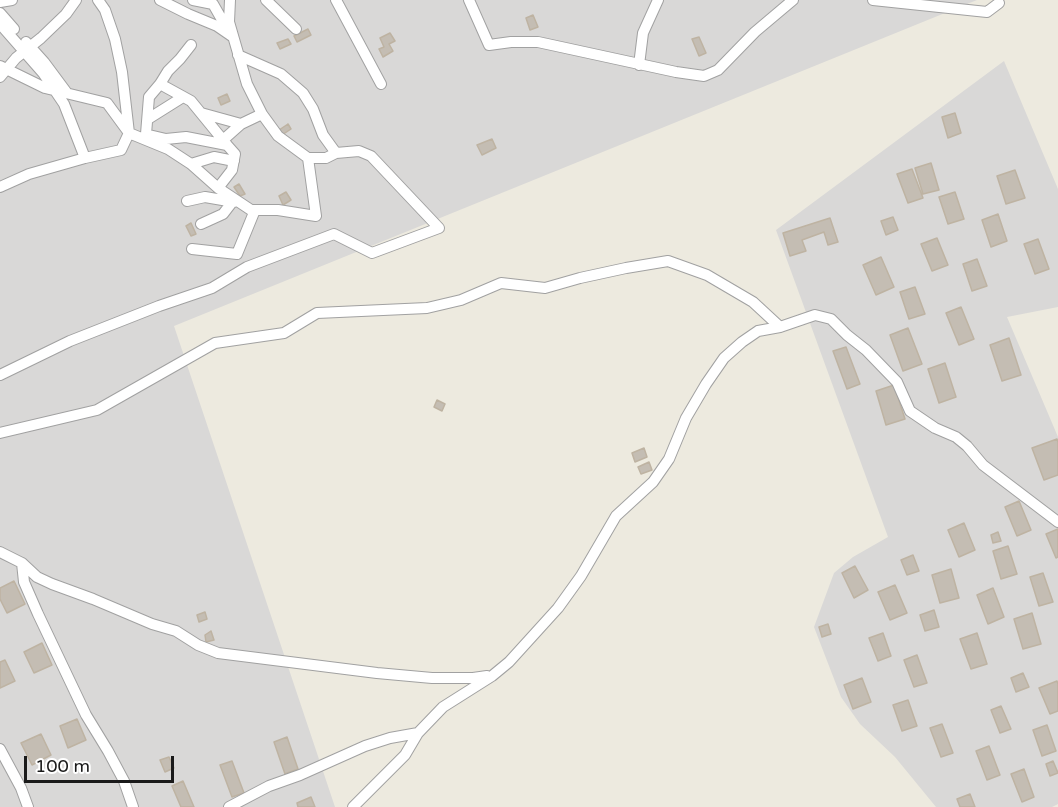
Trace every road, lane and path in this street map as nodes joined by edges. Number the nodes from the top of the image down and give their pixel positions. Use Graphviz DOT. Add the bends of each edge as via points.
graph roads {
  1 [pos="76,0"];
  2 [pos="99,0"];
  3 [pos="160,0"];
  4 [pos="193,0"];
  5 [pos="230,0"];
  6 [pos="266,0"];
  7 [pos="336,0"];
  8 [pos="469,0"];
  9 [pos="658,0"];
  10 [pos="793,0"];
  11 [pos="873,0"];
  12 [pos="997,1"];
  13 [pos="0,13"];
  14 [pos="230,22"];
  15 [pos="0,24"];
  16 [pos="217,26"];
  17 [pos="296,29"];
  18 [pos="233,37"];
  19 [pos="190,45"];
  20 [pos="28,49"];
  21 [pos="238,55"];
  22 [pos="639,65"];
  23 [pos="2,71"];
  24 [pos="160,84"];
  25 [pos="381,84"];
  26 [pos="53,89"];
  27 [pos="67,93"];
  28 [pos="183,97"];
  29 [pos="201,114"];
  30 [pos="262,114"];
  31 [pos="148,119"];
  32 [pos="241,124"];
  33 [pos="129,133"];
  34 [pos="146,135"];
  35 [pos="225,143"];
  36 [pos="336,153"];
  37 [pos="86,158"];
  38 [pos="308,158"];
  39 [pos="234,161"];
  40 [pos="191,164"];
  41 [pos="0,187"];
  42 [pos="218,188"];
  43 [pos="187,201"];
  44 [pos="236,202"];
  45 [pos="255,210"];
  46 [pos="201,224"];
  47 [pos="192,249"];
  48 [pos="780,327"];
  49 [pos="0,375"];
  50 [pos="0,433"];
  51 [pos="1058,522"];
  52 [pos="0,552"];
  53 [pos="22,563"];
  54 [pos="492,676"];
  55 [pos="418,733"];
  56 [pos="0,749"];
  57 [pos="28,807"];
  58 [pos="133,807"];
  59 [pos="229,807"];
  60 [pos="353,807"];
  1 -- 20 [label="street"];
  2 -- 33 [label="street" via="122,72"];
  3 -- 16 [label="street"];
  4 -- 14 [label="street" via="213,4 222,18"];
  5 -- 14 [label="street"];
  6 -- 17 [label="street"];
  7 -- 25 [label="street"];
  8 -- 22 [label="street" via="489,45 538,42"];
  9 -- 22 [label="street" via="643,33"];
  10 -- 22 [label="street" via="718,70 704,76"];
  11 -- 12 [label="street" via="987,12"];
  13 -- 20 [label="street"];
  14 -- 16 [label="street"];
  14 -- 18 [label="street"];
  15 -- 20 [label="street"];
  16 -- 18 [label="street"];
  18 -- 21 [label="street"];
  19 -- 24 [label="street"];
  20 -- 23 [label="street"];
  20 -- 26 [label="street"];
  20 -- 27 [label="street" via="44,62"];
  21 -- 30 [label="street"];
  21 -- 36 [label="street" via="280,74 303,93"];
  23 -- 26 [label="street"];
  24 -- 28 [label="street"];
  24 -- 31 [label="street" via="149,97"];
  26 -- 27 [label="street"];
  26 -- 37 [label="street" via="64,104"];
  27 -- 33 [label="street" via="107,103"];
  28 -- 29 [label="street"];
  28 -- 31 [label="street"];
  29 -- 32 [label="street"];
  29 -- 35 [label="street"];
  30 -- 32 [label="street"];
  30 -- 38 [label="street" via="278,136"];
  31 -- 34 [label="street"];
  32 -- 35 [label="street"];
  33 -- 34 [label="street"];
  33 -- 37 [label="street" via="121,150"];
  33 -- 40 [label="street" via="168,149"];
  34 -- 35 [label="street" via="166,139 186,136"];
  35 -- 39 [label="street" via="235,154"];
  36 -- 38 [label="street" via="326,158"];
  36 -- 49 [label="street" via="359,151 371,156 439,228 372,253 334,234 247,267 212,288 70,341"];
  37 -- 41 [label="street" via="29,174"];
  38 -- 45 [label="street" via="316,216"];
  39 -- 40 [label="street" via="214,158"];
  39 -- 42 [label="street"];
  40 -- 42 [label="street"];
  42 -- 44 [label="street"];
  43 -- 44 [label="street" via="205,197"];
  44 -- 45 [label="street"];
  44 -- 46 [label="street" via="223,214"];
  45 -- 47 [label="street" via="237,254"];
  48 -- 50 [label="street" via="753,302 707,275 668,261 545,288 501,283 461,300 427,308 317,313 284,333 214,343 97,410"];
  48 -- 51 [label="street" via="815,315 831,320 897,382 910,411 956,436 983,465"];
  48 -- 54 [label="street" via="758,331 724,358 686,418 669,459 653,482 616,516 558,608"];
  52 -- 53 [label="street"];
  53 -- 54 [label="street" via="52,584 176,631 218,653 432,678"];
  53 -- 58 [label="street" via="24,582 33,603 86,715 121,775"];
  54 -- 55 [label="street" via="443,707"];
  55 -- 59 [label="street" via="365,746"];
  55 -- 60 [label="street" via="405,755"];
  56 -- 57 [label="street"];
}
